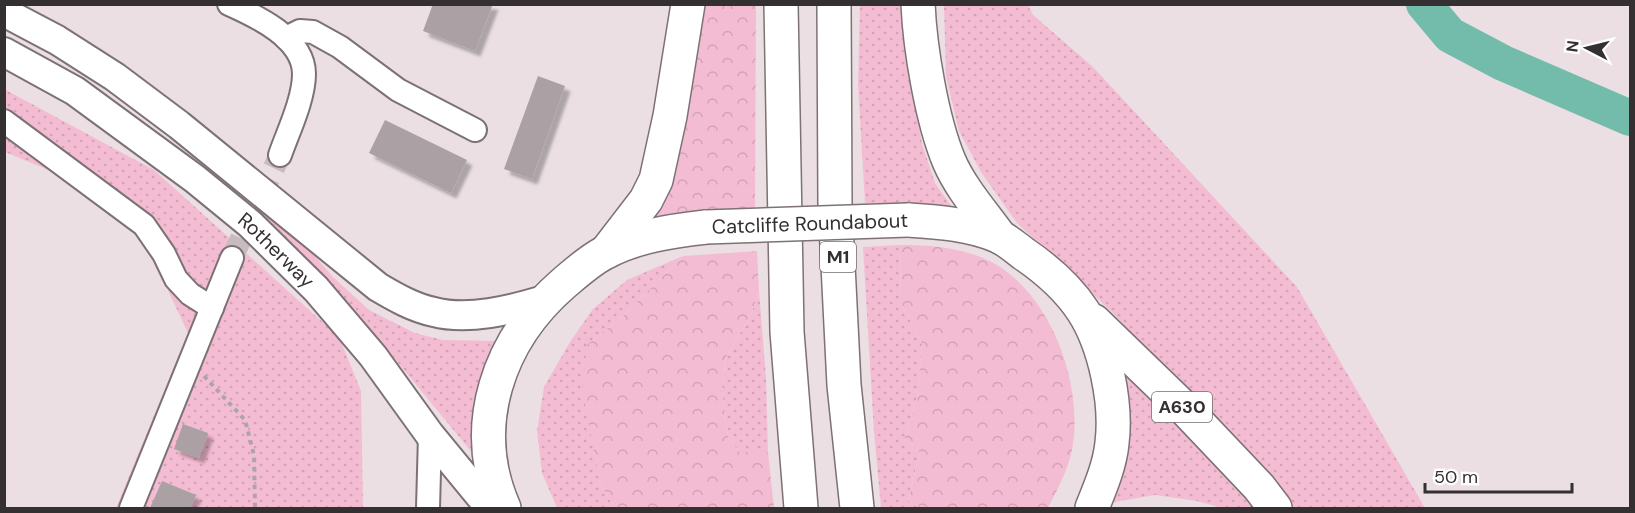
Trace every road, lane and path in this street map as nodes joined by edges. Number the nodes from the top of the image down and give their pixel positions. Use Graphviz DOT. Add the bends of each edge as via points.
graph roads {
  1 [pos="229,4"];
  2 [pos="688,4"];
  3 [pos="781,4"];
  4 [pos="834,4"];
  5 [pos="918,4"];
  6 [pos="4,12"];
  7 [pos="286,38"];
  8 [pos="4,52"];
  9 [pos="4,121"];
  10 [pos="475,130"];
  11 [pos="280,155"];
  12 [pos="1000,237"];
  13 [pos="606,252"];
  14 [pos="232,258"];
  15 [pos="544,300"];
  16 [pos="212,308"];
  17 [pos="1084,311"];
  18 [pos="191,363"];
  19 [pos="430,435"];
  20 [pos="131,508"];
  21 [pos="255,508"];
  22 [pos="428,508"];
  23 [pos="489,508"];
  24 [pos="504,508"];
  25 [pos="801,508"];
  26 [pos="857,508"];
  27 [pos="1092,508"];
  28 [pos="1275,508"];
  1 -- 7 [label="lane" via="257,17"];
  2 -- 13 [label="highway" via="656,180 646,200"];
  3 -- 25 [label="highway" via="787,332"];
  4 -- 26 [label="highway, M1" via="835,205 844,385"];
  5 -- 12 [label="highway" via="928,79 949,162"];
  6 -- 15 [label="main road, Rotherway" via="115,77 378,287 398,298 434,312 460,315 509,311"];
  7 -- 10 [label="lane" via="300,31 313,32 398,90"];
  7 -- 11 [label="lane" via="304,73"];
  8 -- 19 [label="main road, Rotherway" via="75,91 195,178 250,225 316,288 374,356"];
  9 -- 16 [label="lane" via="144,225 176,279"];
  12 -- 13 [label="highway, Catcliffe Roundabout, bridge" via="943,222 908,220 706,226 656,233"];
  12 -- 17 [label="highway, Catcliffe Roundabout" via="1057,280"];
  13 -- 15 [label="highway, Catcliffe Roundabout" via="588,262"];
  14 -- 16 [label="lane"];
  15 -- 24 [label="highway, Catcliffe Roundabout" via="525,325 495,382 487,430 492,477"];
  16 -- 18 [label="lane"];
  17 -- 27 [label="highway, Catcliffe Roundabout" via="1101,350 1113,406 1112,444"];
  17 -- 28 [label="highway, A630" via="1184,408"];
  18 -- 20 [label="lane"];
  18 -- 21 [label="path" via="245,420 254,455"];
  19 -- 22 [label="lane"];
  19 -- 23 [label="main road, Rotherway"];
}
